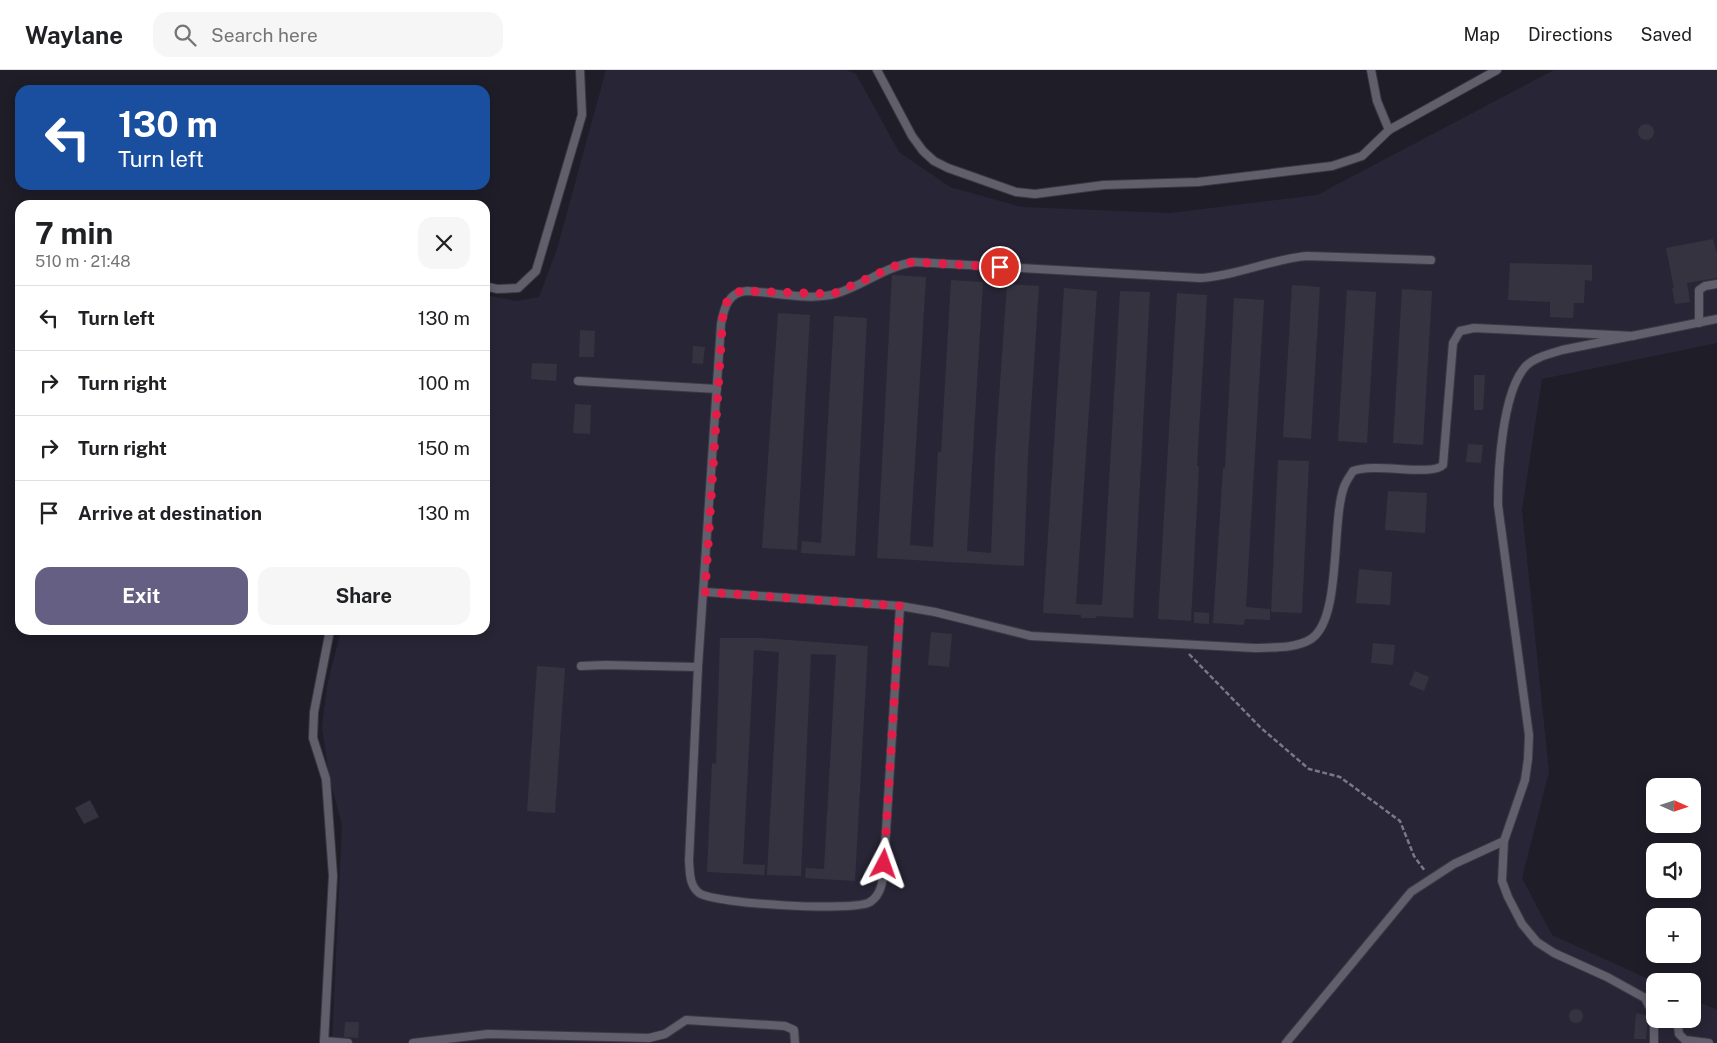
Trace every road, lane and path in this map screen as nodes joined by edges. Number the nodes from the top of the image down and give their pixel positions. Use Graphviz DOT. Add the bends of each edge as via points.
graph roads {
  1 [pos="580,70"];
  2 [pos="877,70"];
  3 [pos="1371,70"];
  4 [pos="1497,70"];
  5 [pos="1389,130"];
  6 [pos="1431,260"];
  7 [pos="1717,284"];
  8 [pos="490,287"];
  9 [pos="1717,320"];
  10 [pos="1699,323"];
  11 [pos="1633,336"];
  12 [pos="578,381"];
  13 [pos="717,389"];
  14 [pos="705,592"];
  15 [pos="900,606"];
  16 [pos="329,635"];
  17 [pos="1184,645"];
  18 [pos="581,666"];
  19 [pos="698,667"];
  20 [pos="1504,841"];
  21 [pos="1430,878"];
  22 [pos="1646,999"];
  23 [pos="1654,1028"];
  24 [pos="1678,1028"];
  25 [pos="324,1042"];
  26 [pos="348,1043"];
  27 [pos="413,1043"];
  28 [pos="795,1043"];
  29 [pos="1286,1043"];
  30 [pos="1654,1043"];
  31 [pos="1709,1043"];
  1 -- 8 [label="lane" via="582,116 536,271 518,288"];
  2 -- 5 [label="lane" via="912,136 934,161 1016,192 1035,194 1104,185 1198,182 1332,166 1362,156"];
  3 -- 5 [label="lane" via="1377,101"];
  4 -- 5 [label="lane"];
  6 -- 13 [label="lane" via="1307,256 1219,277 1200,278 913,262 895,266 833,294 740,291 726,303 723,313"];
  7 -- 10 [label="lane" via="1699,290"];
  9 -- 10 [label="lane"];
  10 -- 11 [label="lane"];
  11 -- 17 [label="lane" via="1474,328 1460,331 1453,343 1443,465 1431,470 1371,466 1353,471 1343,489 1328,613 1318,633 1309,640 1282,647"];
  11 -- 20 [label="lane" via="1562,350 1527,366 1512,394 1504,425 1498,505 1527,713 1528,760 1520,797"];
  12 -- 13 [label="lane"];
  13 -- 14 [label="lane"];
  14 -- 15 [label="lane"];
  14 -- 19 [label="lane"];
  15 -- 17 [label="lane" via="1031,636"];
  15 -- 19 [label="lane" via="883,877 877,896 865,904 818,906 719,900 693,887 689,861"];
  16 -- 25 [label="lane" via="314,712 313,738 326,779 333,876"];
  17 -- 21 [label="path" via="1191,659 1261,728 1309,769 1340,777 1400,820 1414,856"];
  18 -- 19 [label="lane"];
  20 -- 21 [label="lane"];
  20 -- 22 [label="lane" via="1502,881 1522,924 1537,942 1554,954"];
  21 -- 29 [label="lane" via="1411,892"];
  23 -- 30 [label="lane"];
  24 -- 31 [label="lane" via="1685,1040"];
  25 -- 26 [label="lane"];
  27 -- 28 [label="lane" via="488,1034 649,1038 665,1034 686,1020 785,1026 794,1030"];
}
